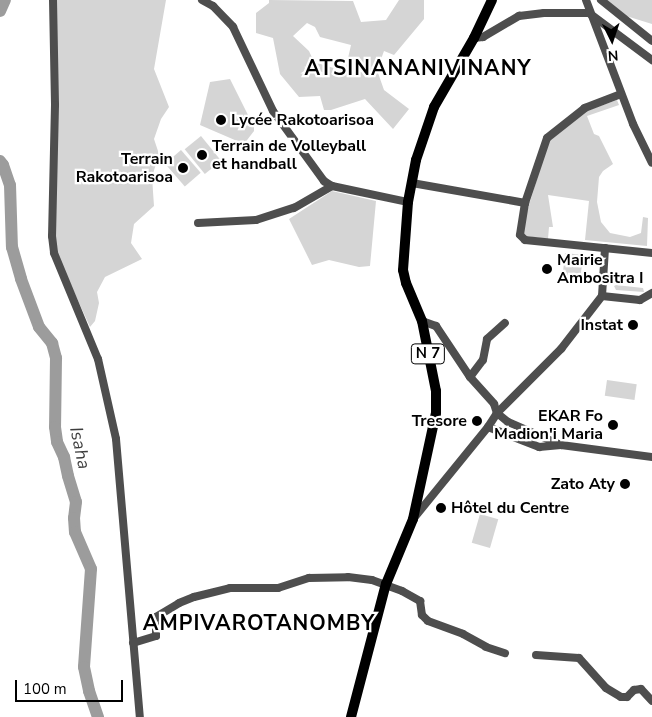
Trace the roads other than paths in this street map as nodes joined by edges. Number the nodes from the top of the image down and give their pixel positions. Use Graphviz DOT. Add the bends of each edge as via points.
graph roads {
  1 [pos="53,0"];
  2 [pos="202,0"];
  3 [pos="492,0"];
  4 [pos="586,0"];
  5 [pos="601,0"];
  6 [pos="590,13"];
  7 [pos="474,38"];
  8 [pos="652,41"];
  9 [pos="652,60"];
  10 [pos="620,94"];
  11 [pos="652,163"];
  12 [pos="412,183"];
  13 [pos="332,186"];
  14 [pos="408,202"];
  15 [pos="525,203"];
  16 [pos="198,223"];
  17 [pos="605,248"];
  18 [pos="652,252"];
  19 [pos="652,293"];
  20 [pos="602,296"];
  21 [pos="422,322"];
  22 [pos="505,323"];
  23 [pos="470,376"];
  24 [pos="497,413"];
  25 [pos="488,426"];
  26 [pos="561,445"];
  27 [pos="652,456"];
  28 [pos="413,519"];
  29 [pos="386,584"];
  30 [pos="133,643"];
  31 [pos="505,652"];
  32 [pos="536,655"];
  33 [pos="652,701"];
  34 [pos="140,717"];
  35 [pos="351,717"];
  1 -- 30 [label="street" via="54,253 104,379 116,439"];
  2 -- 13 [label="street" via="213,6 233,27 273,111 324,181"];
  3 -- 7 [label="main road, N 7"];
  4 -- 6 [label="street"];
  5 -- 8 [label="street"];
  6 -- 7 [label="street" via="519,16 483,37"];
  6 -- 9 [label="street"];
  6 -- 10 [label="street"];
  7 -- 12 [label="main road, N 7" via="434,107 419,148"];
  10 -- 11 [label="street"];
  10 -- 15 [label="street" via="580,111 546,138"];
  12 -- 14 [label="main road, N 7"];
  12 -- 15 [label="street"];
  13 -- 14 [label="street"];
  13 -- 16 [label="street" via="294,208 256,220"];
  14 -- 21 [label="main road, N 7" via="404,270"];
  15 -- 17 [label="street" via="520,225 520,235 524,240"];
  17 -- 18 [label="street"];
  17 -- 20 [label="street"];
  19 -- 20 [label="street" via="640,300"];
  20 -- 24 [label="street" via="561,349"];
  21 -- 23 [label="street" via="436,326"];
  21 -- 28 [label="main road, N 7" via="436,391 436,413"];
  22 -- 23 [label="street" via="486,339 483,360"];
  23 -- 24 [label="street" via="494,404"];
  24 -- 25 [label="street"];
  24 -- 26 [label="street" via="508,422"];
  25 -- 26 [label="street" via="539,447"];
  25 -- 28 [label="street"];
  26 -- 27 [label="street"];
  28 -- 29 [label="main road, N 7"];
  29 -- 30 [label="street" via="331,577 309,578 278,588 230,588 179,603 156,617 156,636"];
  29 -- 31 [label="street" via="420,600 422,615 428,621"];
  29 -- 35 [label="main road, N 7"];
  30 -- 34 [label="street"];
  32 -- 33 [label="street" via="579,658 606,688 621,698 641,689"];
}
